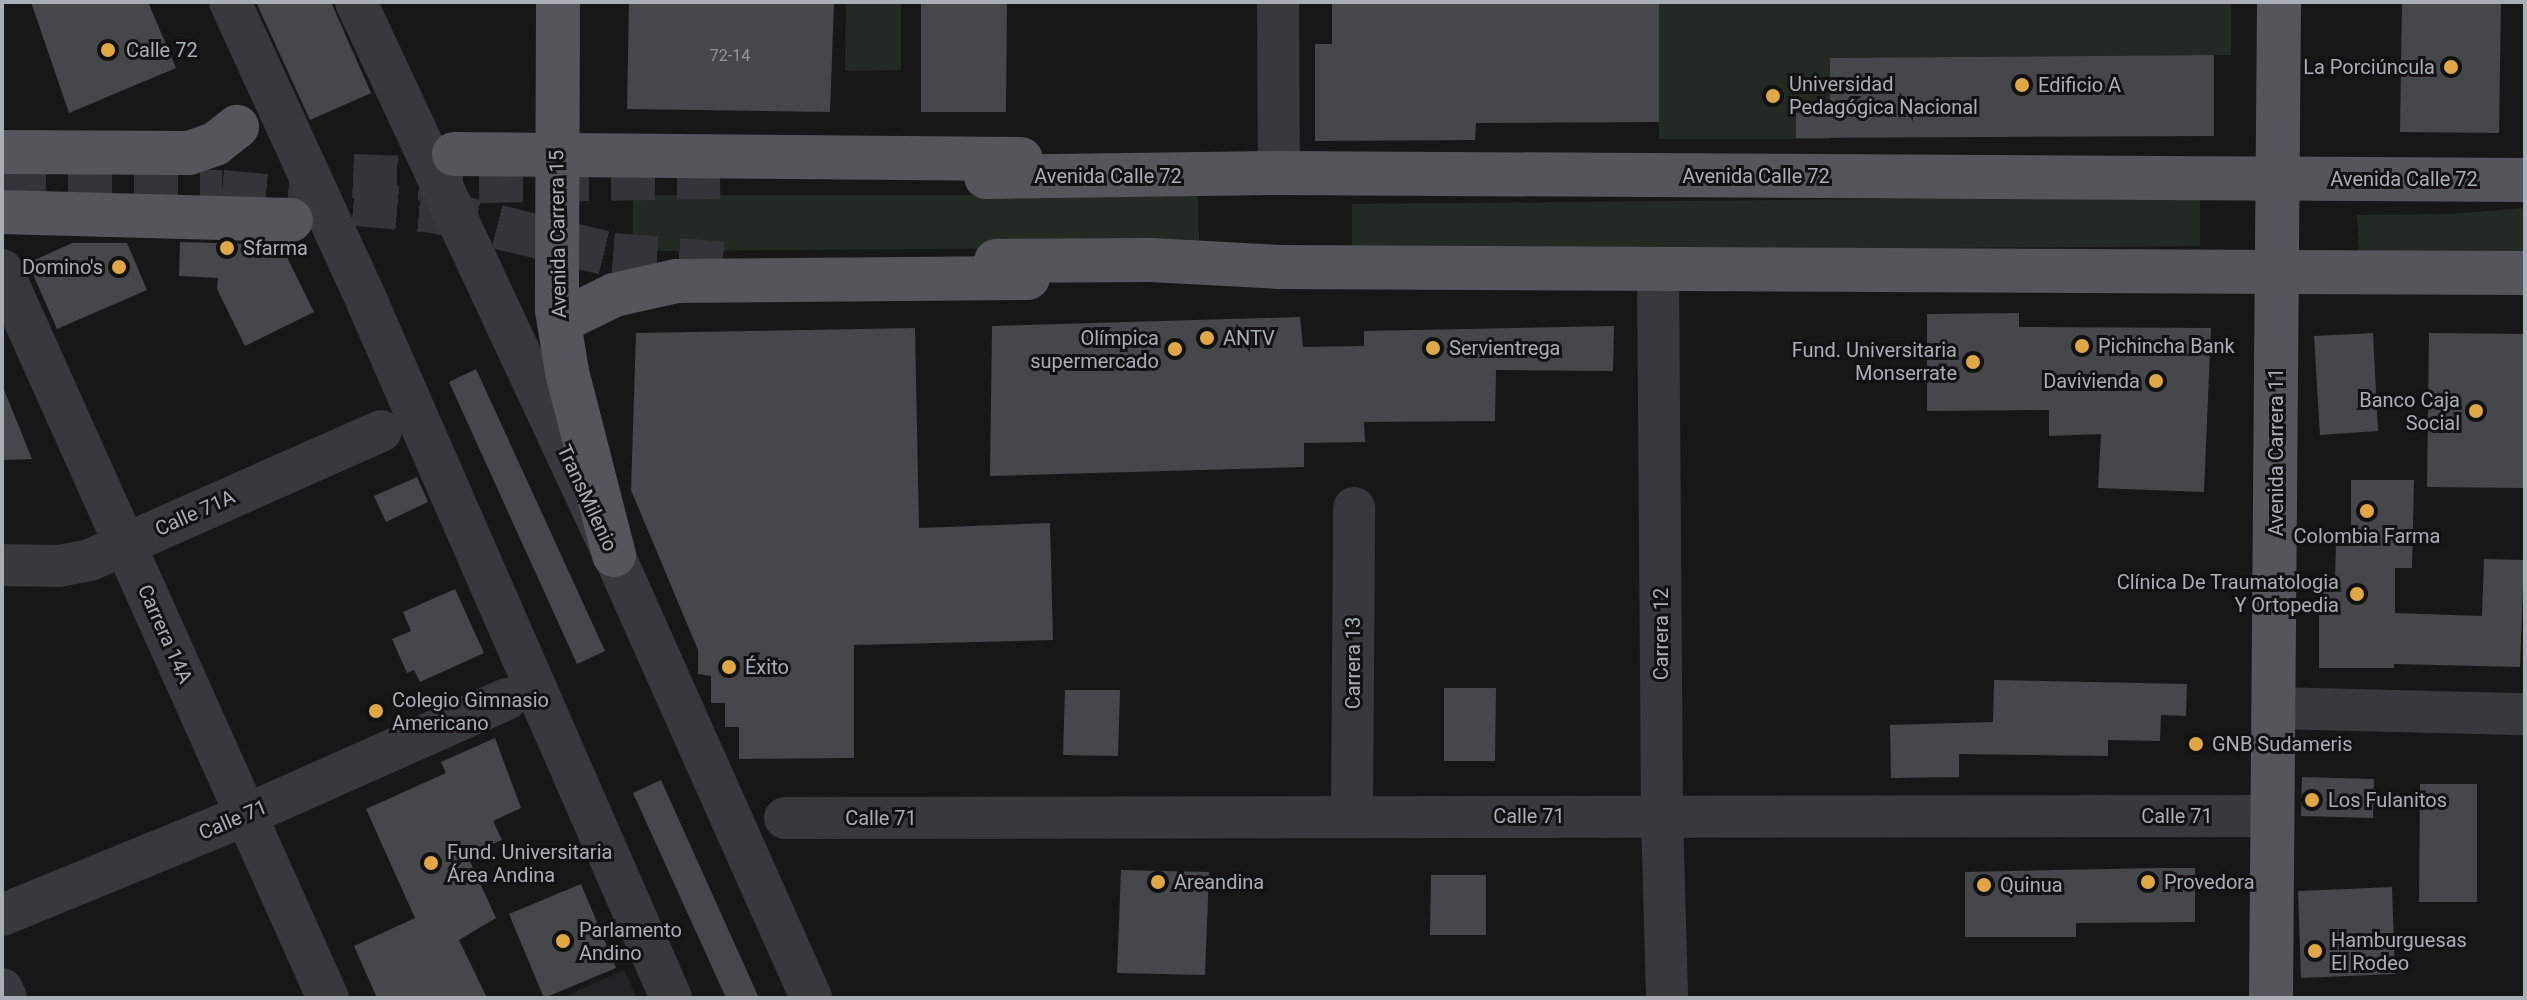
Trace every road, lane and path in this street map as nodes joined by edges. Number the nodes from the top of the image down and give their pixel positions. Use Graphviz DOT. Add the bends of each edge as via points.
graph roads {
  1 [pos="230,2"];
  2 [pos="356,2"];
  3 [pos="558,2"];
  4 [pos="1278,2"];
  5 [pos="2279,2"];
  6 [pos="237,127"];
  7 [pos="2,152"];
  8 [pos="454,154"];
  9 [pos="557,156"];
  10 [pos="1279,173"];
  11 [pos="986,177"];
  12 [pos="2278,178"];
  13 [pos="2525,180"];
  14 [pos="2,212"];
  15 [pos="291,220"];
  16 [pos="996,261"];
  17 [pos="1280,267"];
  18 [pos="1658,269"];
  19 [pos="2,270"];
  20 [pos="2277,272"];
  21 [pos="2525,273"];
  22 [pos="559,322"];
  23 [pos="381,431"];
  24 [pos="1354,508"];
  25 [pos="125,544"];
  26 [pos="614,555"];
  27 [pos="2,565"];
  28 [pos="506,699"];
  29 [pos="2274,708"];
  30 [pos="2525,714"];
  31 [pos="246,815"];
  32 [pos="1662,815"];
  33 [pos="2273,816"];
  34 [pos="1352,817"];
  35 [pos="785,818"];
  36 [pos="2,915"];
  37 [pos="2,989"];
  38 [pos="6,998"];
  39 [pos="328,998"];
  40 [pos="671,998"];
  41 [pos="811,998"];
  42 [pos="1667,998"];
  43 [pos="2271,998"];
  1 -- 40 [label="street"];
  2 -- 26 [label="street, TransMilenio"];
  3 -- 9 [label="main road, Avenida Carrera 15"];
  4 -- 10 [label="street"];
  5 -- 12 [label="main road, Avenida Carrera 11"];
  6 -- 7 [label="main road" via="215,144 189,153"];
  8 -- 9 [label="main road"];
  9 -- 10 [label="main road" via="1152,160"];
  9 -- 22 [label="main road, Avenida Carrera 15"];
  10 -- 11 [label="main road, Avenida Calle 72"];
  10 -- 12 [label="main road, Avenida Calle 72"];
  12 -- 13 [label="main road, Avenida Calle 72"];
  12 -- 20 [label="main road, Avenida Carrera 11"];
  14 -- 15 [label="main road"];
  16 -- 17 [label="main road" via="1151,260"];
  17 -- 18 [label="main road"];
  17 -- 22 [label="main road" via="1162,278 676,281 614,295"];
  18 -- 20 [label="main road"];
  18 -- 32 [label="street, Carrera 12"];
  19 -- 25 [label="street, Carrera 14A"];
  20 -- 21 [label="main road"];
  20 -- 29 [label="main road, Avenida Carrera 11"];
  22 -- 26 [label="main road, Avenida Carrera 15"];
  23 -- 25 [label="street, Calle 71A"];
  24 -- 34 [label="street, Carrera 13"];
  25 -- 27 [label="street, Calle 71A" via="74,564"];
  25 -- 31 [label="street, Carrera 14A"];
  26 -- 41 [label="street, TransMilenio"];
  28 -- 31 [label="street, Calle 71"];
  29 -- 30 [label="street"];
  29 -- 33 [label="main road, Avenida Carrera 11"];
  31 -- 36 [label="street, Calle 71"];
  31 -- 39 [label="street, Carrera 14A"];
  32 -- 33 [label="street, Calle 71"];
  32 -- 34 [label="street, Calle 71"];
  32 -- 42 [label="street, Carrera 12"];
  33 -- 43 [label="main road, Avenida Carrera 11"];
  34 -- 35 [label="street, Calle 71"];
  37 -- 38 [label="street"];
}
